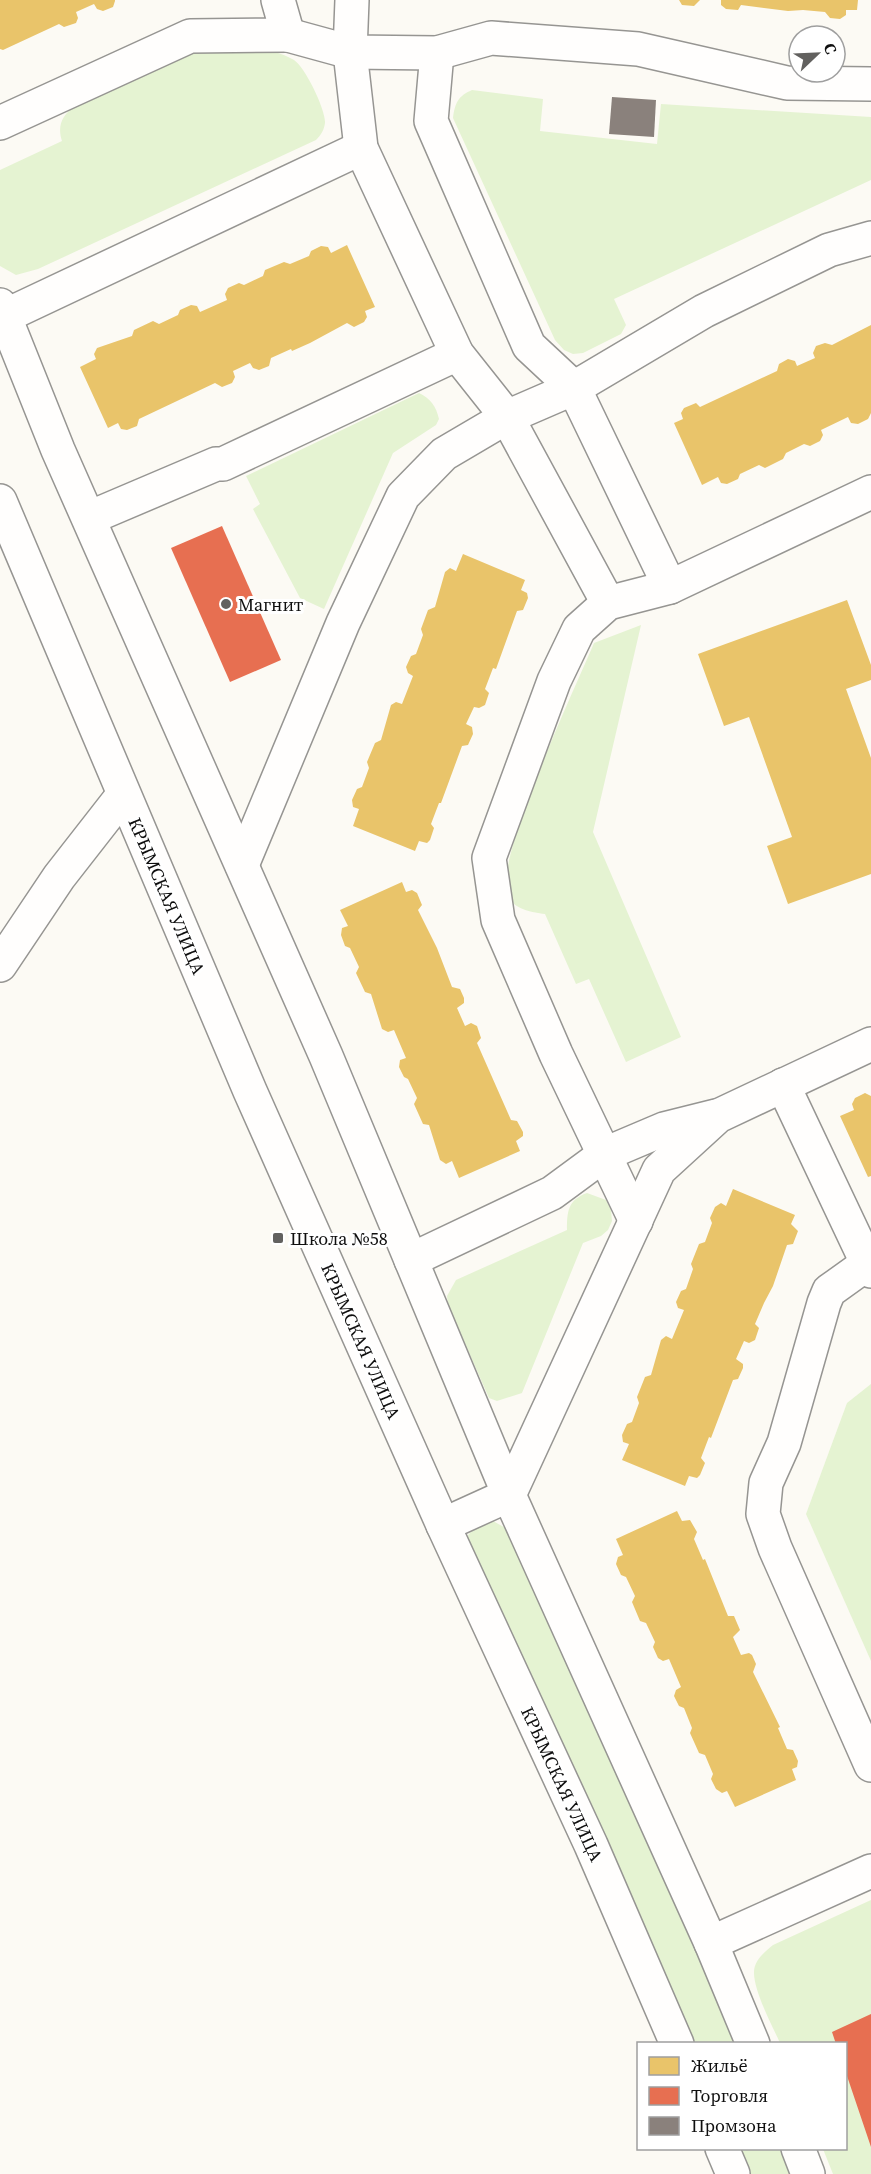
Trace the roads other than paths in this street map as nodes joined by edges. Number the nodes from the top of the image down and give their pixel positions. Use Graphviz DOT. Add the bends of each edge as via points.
graph roads {
  1 [pos="278,0"];
  2 [pos="352,0"];
  3 [pos="288,35"];
  4 [pos="350,52"];
  5 [pos="437,53"];
  6 [pos="871,84"];
  7 [pos="0,123"];
  8 [pos="361,148"];
  9 [pos="871,238"];
  10 [pos="2,311"];
  11 [pos="457,354"];
  12 [pos="574,388"];
  13 [pos="507,417"];
  14 [pos="871,492"];
  15 [pos="4,519"];
  16 [pos="89,519"];
  17 [pos="670,587"];
  18 [pos="608,603"];
  19 [pos="123,795"];
  20 [pos="242,865"];
  21 [pos="0,965"];
  22 [pos="871,1044"];
  23 [pos="783,1085"];
  24 [pos="718,1116"];
  25 [pos="605,1154"];
  26 [pos="636,1221"];
  27 [pos="411,1260"];
  28 [pos="870,1265"];
  29 [pos="509,1495"];
  30 [pos="443,1525"];
  31 [pos="871,1765"];
  32 [pos="871,1871"];
  33 [pos="711,1943"];
  34 [pos="677,2042"];
  35 [pos="753,2042"];
  36 [pos="723,2150"];
  37 [pos="799,2150"];
  38 [pos="733,2174"];
  39 [pos="808,2174"];
  1 -- 3 [label="street"];
  2 -- 4 [label="street"];
  3 -- 4 [label="street"];
  3 -- 7 [label="street" via="190,36"];
  4 -- 5 [label="street"];
  4 -- 8 [label="street"];
  5 -- 6 [label="street" via="491,38 638,50 787,83"];
  5 -- 12 [label="street" via="431,121 529,346"];
  8 -- 10 [label="street"];
  8 -- 11 [label="street"];
  9 -- 12 [label="street" via="829,250 704,310"];
  10 -- 16 [label="street"];
  11 -- 13 [label="street"];
  11 -- 16 [label="street" via="223,464"];
  12 -- 13 [label="street"];
  12 -- 17 [label="street"];
  13 -- 18 [label="street"];
  13 -- 20 [label="street" via="444,454 403,496 343,623"];
  14 -- 17 [label="street"];
  15 -- 19 [label="street, КРЫМСКАЯ УЛИЦА"];
  16 -- 20 [label="street"];
  17 -- 18 [label="street"];
  18 -- 25 [label="street" via="579,629 554,681 489,858 498,920"];
  19 -- 21 [label="street" via="59,877"];
  19 -- 30 [label="street, КРЫМСКАЯ УЛИЦА"];
  20 -- 27 [label="street"];
  22 -- 23 [label="street"];
  23 -- 24 [label="street"];
  23 -- 28 [label="street"];
  24 -- 25 [label="street" via="664,1129"];
  24 -- 26 [label="street" via="659,1170"];
  25 -- 26 [label="street"];
  25 -- 27 [label="street" via="552,1192"];
  26 -- 29 [label="street"];
  27 -- 29 [label="street"];
  28 -- 31 [label="street" via="829,1292 784,1443 766,1483 763,1514"];
  29 -- 30 [label="street"];
  29 -- 33 [label="street"];
  30 -- 34 [label="street, КРЫМСКАЯ УЛИЦА" via="591,1845"];
  32 -- 33 [label="street"];
  33 -- 35 [label="street"];
  36 -- 38 [label="street"];
  37 -- 39 [label="street"];
}
